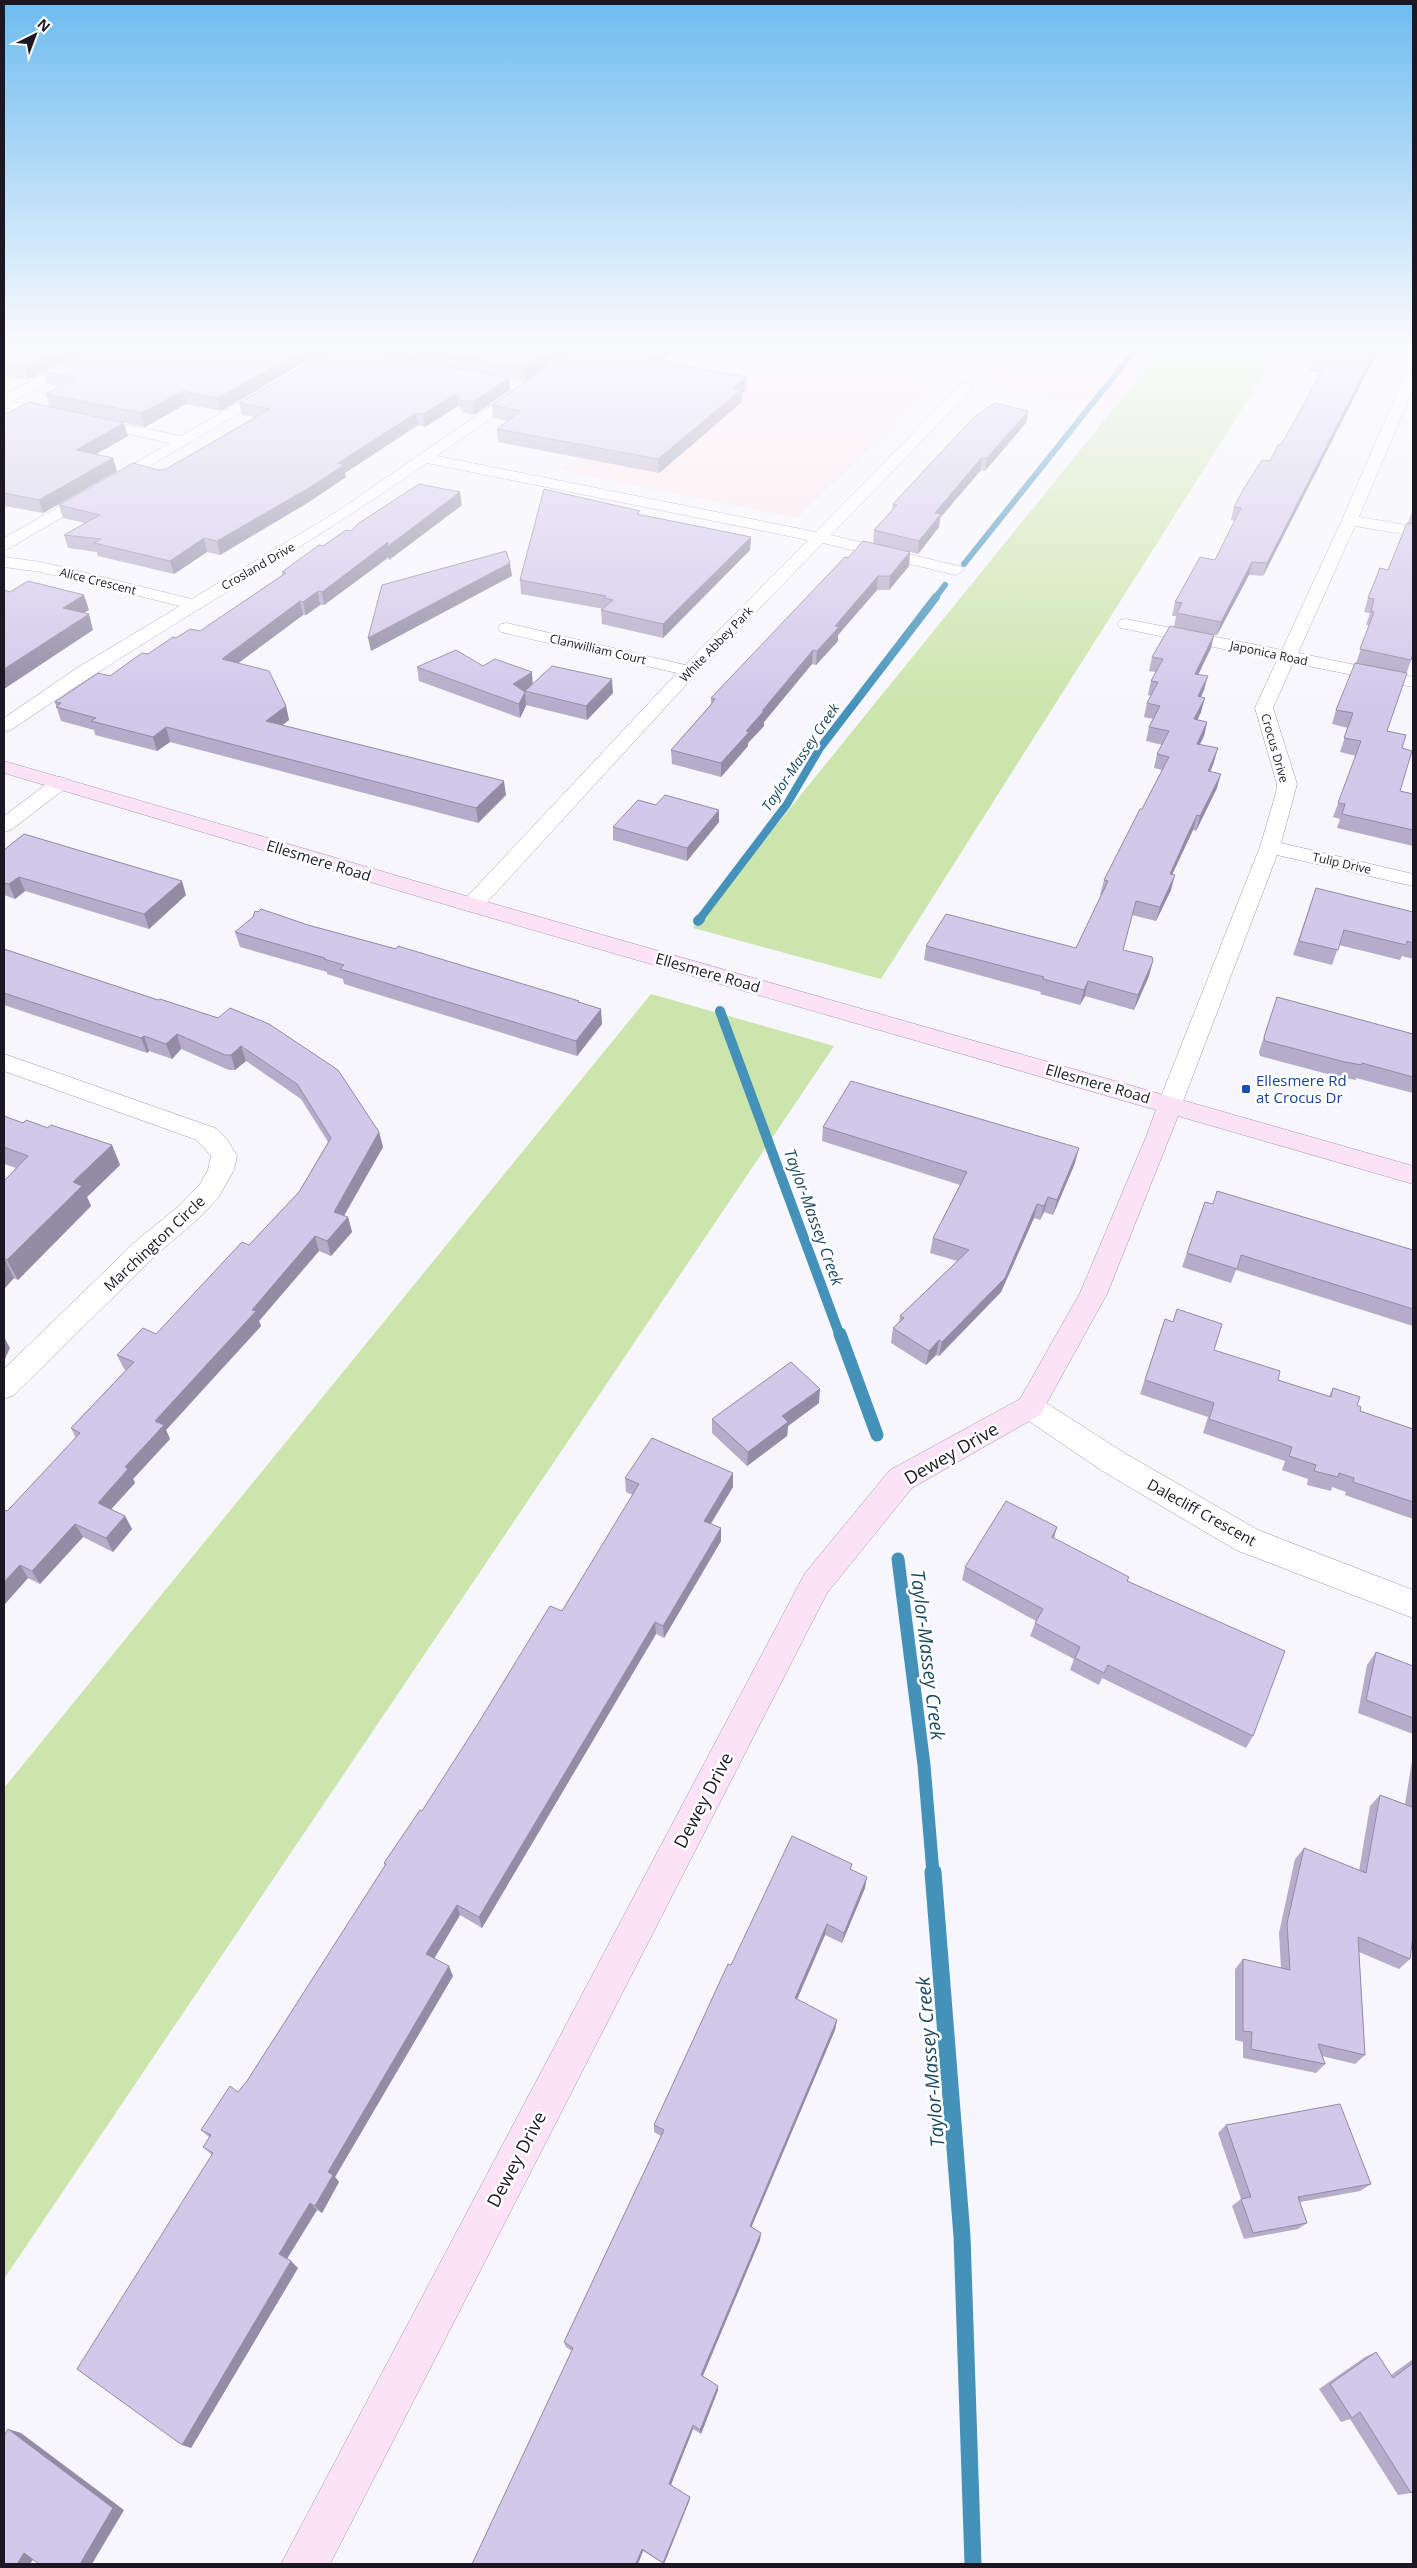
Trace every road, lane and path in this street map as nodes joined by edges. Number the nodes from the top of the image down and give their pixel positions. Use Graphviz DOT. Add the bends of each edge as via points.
graph roads {
  1 [pos="135,469"];
  2 [pos="409,469"];
  3 [pos="479,469"];
  4 [pos="886,469"];
  5 [pos="1377,469"];
  6 [pos="1350,520"];
  7 [pos="1413,531"];
  8 [pos="819,537"];
  9 [pos="4,545"];
  10 [pos="4,562"];
  11 [pos="956,570"];
  12 [pos="193,604"];
  13 [pos="1126,624"];
  14 [pos="507,628"];
  15 [pos="1286,657"];
  16 [pos="689,671"];
  17 [pos="1413,682"];
  18 [pos="4,726"];
  19 [pos="4,767"];
  20 [pos="60,783"];
  21 [pos="4,826"];
  22 [pos="1270,847"];
  23 [pos="1413,880"];
  24 [pos="472,905"];
  25 [pos="4,1062"];
  26 [pos="1170,1104"];
  27 [pos="1413,1175"];
  28 [pos="4,1387"];
  29 [pos="1030,1407"];
  30 [pos="1413,1604"];
  31 [pos="305,2564"];
  1 -- 9 [label="street"];
  2 -- 12 [label="street, Crosland Drive" via="250,573"];
  3 -- 8 [label="street"];
  4 -- 8 [label="street, White Abbey Park"];
  5 -- 6 [label="street, Crocus Drive"];
  6 -- 7 [label="street"];
  6 -- 15 [label="street, Crocus Drive"];
  8 -- 11 [label="street"];
  8 -- 16 [label="street, White Abbey Park"];
  10 -- 12 [label="street, Alice Crescent" via="41,567"];
  12 -- 18 [label="street, Crosland Drive"];
  13 -- 15 [label="street, Japonica Road"];
  14 -- 16 [label="street, Clanwilliam Court"];
  15 -- 17 [label="street, Japonica Road"];
  15 -- 22 [label="street, Crocus Drive" via="1264,708 1287,784"];
  16 -- 24 [label="street, White Abbey Park"];
  19 -- 20 [label="main road, Ellesmere Road"];
  20 -- 21 [label="street"];
  20 -- 24 [label="main road, Ellesmere Road"];
  22 -- 23 [label="street, Tulip Drive"];
  22 -- 26 [label="street, Crocus Drive"];
  24 -- 26 [label="main road, Ellesmere Road"];
  25 -- 28 [label="street, Marchington Circle" via="206,1134 224,1156 221,1170 209,1191 189,1212 146,1248"];
  26 -- 27 [label="main road, Ellesmere Road"];
  26 -- 29 [label="main road" via="1093,1294"];
  29 -- 30 [label="street, Dalecliff Crescent" via="1115,1463 1247,1540"];
  29 -- 31 [label="main road, Dewey Drive" via="901,1479 816,1583"];
}
